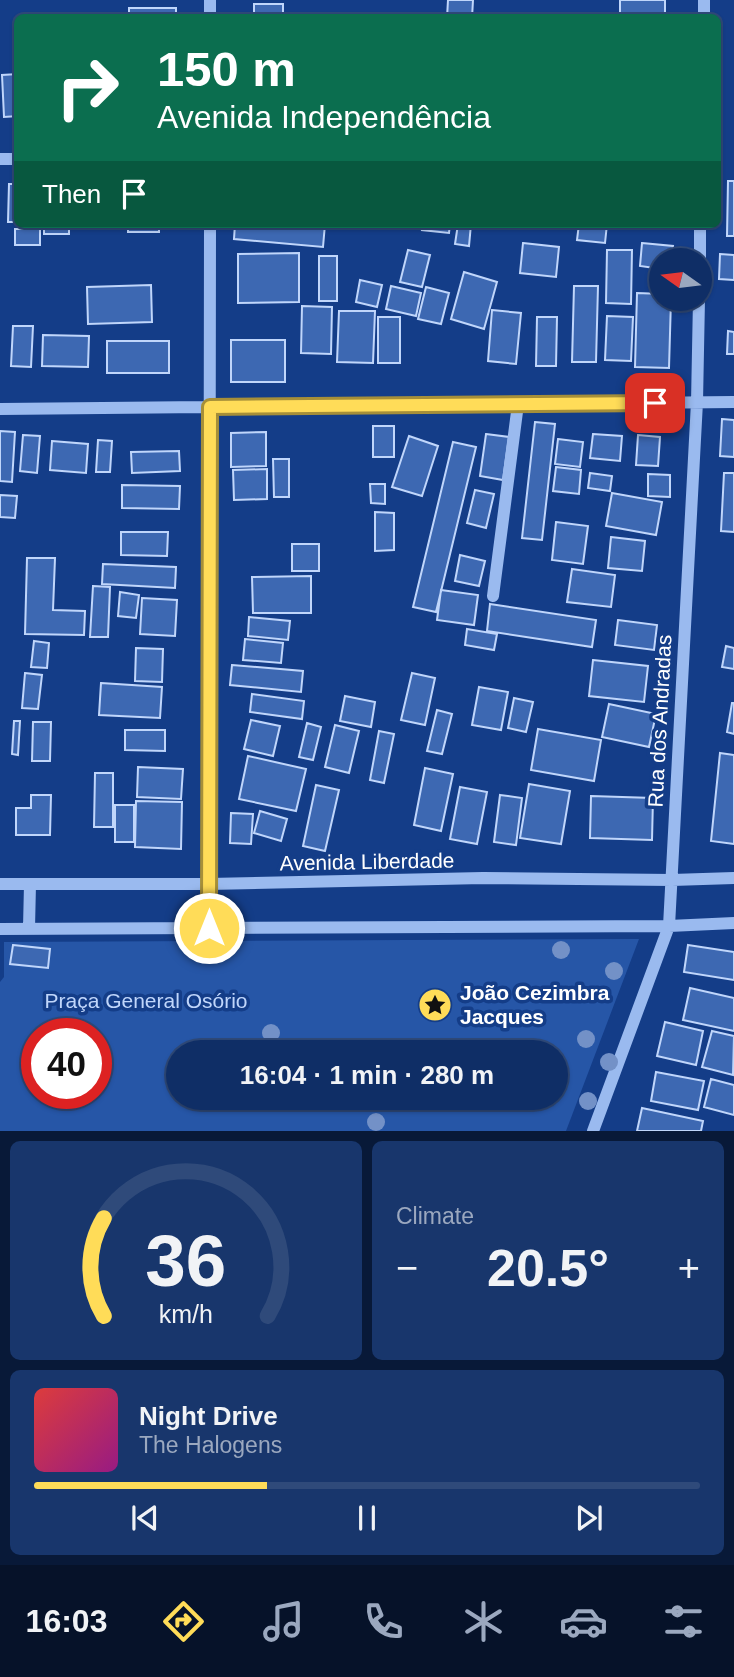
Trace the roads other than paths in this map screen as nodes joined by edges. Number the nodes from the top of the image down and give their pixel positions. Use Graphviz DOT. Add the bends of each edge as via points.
graph roads {
  1 [pos="210,228"];
  2 [pos="700,228"];
  3 [pos="700,248"];
  4 [pos="699,312"];
  5 [pos="697,402"];
  6 [pos="734,402"];
  7 [pos="518,404"];
  8 [pos="210,407"];
  9 [pos="0,409"];
  10 [pos="493,596"];
  11 [pos="734,878"];
  12 [pos="672,880"];
  13 [pos="0,884"];
  14 [pos="30,884"];
  15 [pos="209,884"];
  16 [pos="734,923"];
  17 [pos="669,926"];
  18 [pos="29,928"];
  19 [pos="209,928"];
  20 [pos="0,929"];
  21 [pos="593,1131"];
  1 -- 8 [label="street"];
  2 -- 3 [label="street"];
  4 -- 5 [label="street, Rua dos Andradas"];
  5 -- 6 [label="street"];
  5 -- 7 [label="street"];
  5 -- 12 [label="street, Rua dos Andradas"];
  7 -- 8 [label="street"];
  7 -- 10 [label="street"];
  8 -- 9 [label="street"];
  8 -- 15 [label="street"];
  11 -- 12 [label="street, Avenida Liberdade"];
  12 -- 15 [label="street, Avenida Liberdade" via="484,878"];
  12 -- 17 [label="street, Rua dos Andradas"];
  13 -- 14 [label="street, Avenida Liberdade"];
  14 -- 15 [label="street, Avenida Liberdade"];
  14 -- 18 [label="street"];
  15 -- 19 [label="street"];
  16 -- 17 [label="street"];
  17 -- 19 [label="street"];
  17 -- 21 [label="street, Rua dos Andradas"];
  18 -- 19 [label="street"];
  18 -- 20 [label="street"];
}
